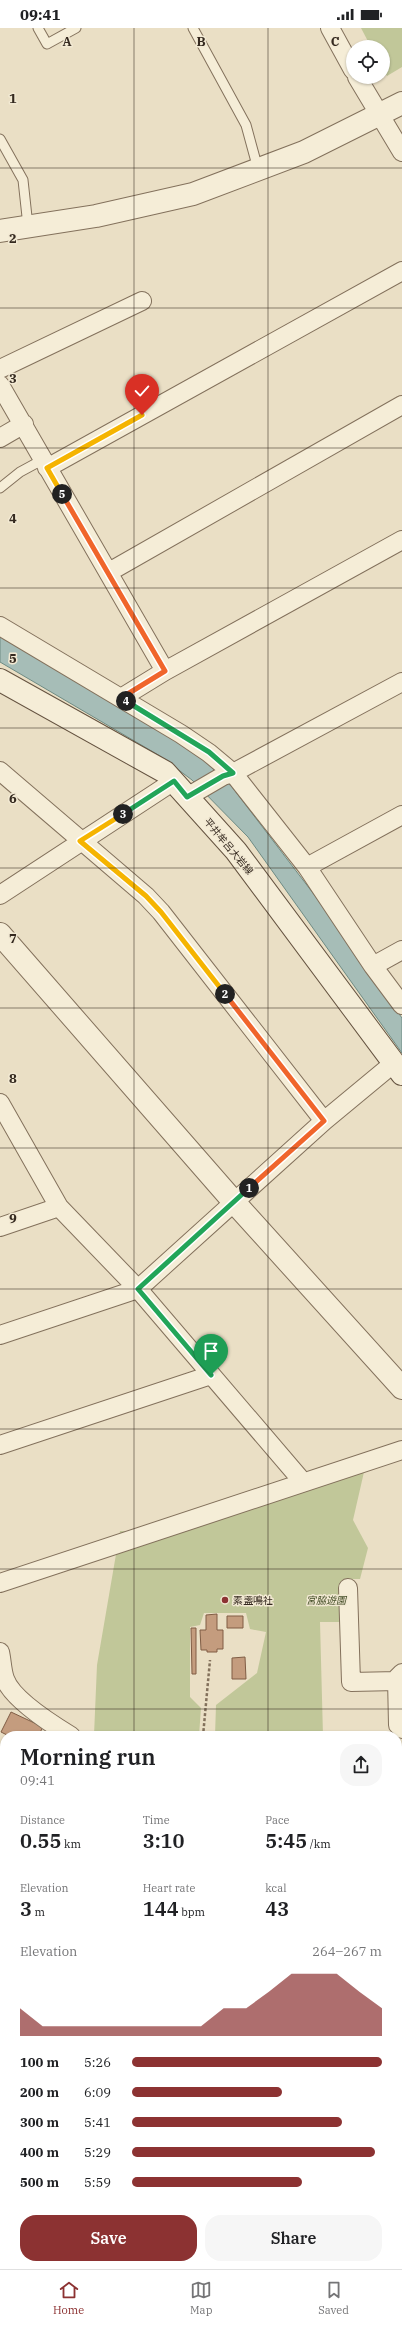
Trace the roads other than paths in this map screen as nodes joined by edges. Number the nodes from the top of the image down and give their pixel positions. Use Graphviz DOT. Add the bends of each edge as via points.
graph roads {
  1 [pos="38,28"];
  2 [pos="76,28"];
  3 [pos="193,28"];
  4 [pos="330,28"];
  5 [pos="346,57"];
  6 [pos="361,84"];
  7 [pos="402,103"];
  8 [pos="379,115"];
  9 [pos="0,139"];
  10 [pos="402,152"];
  11 [pos="258,169"];
  12 [pos="28,226"];
  13 [pos="0,231"];
  14 [pos="402,271"];
  15 [pos="142,301"];
  16 [pos="0,369"];
  17 [pos="0,385"];
  18 [pos="402,405"];
  19 [pos="24,424"];
  20 [pos="0,438"];
  21 [pos="45,464"];
  22 [pos="0,488"];
  23 [pos="402,540"];
  24 [pos="109,572"];
  25 [pos="0,626"];
  26 [pos="165,671"];
  27 [pos="0,680"];
  28 [pos="402,682"];
  29 [pos="121,698"];
  30 [pos="0,771"];
  31 [pos="228,775"];
  32 [pos="186,789"];
  33 [pos="402,815"];
  34 [pos="80,841"];
  35 [pos="307,866"];
  36 [pos="0,895"];
  37 [pos="0,934"];
  38 [pos="402,950"];
  39 [pos="373,966"];
  40 [pos="402,1005"];
  41 [pos="398,1068"];
  42 [pos="0,1103"];
  43 [pos="324,1121"];
  44 [pos="234,1202"];
  45 [pos="59,1207"];
  46 [pos="0,1227"];
  47 [pos="138,1289"];
  48 [pos="0,1335"];
  49 [pos="211,1375"];
  50 [pos="402,1388"];
  51 [pos="0,1445"];
  52 [pos="402,1450"];
  53 [pos="303,1482"];
  54 [pos="0,1583"];
  55 [pos="348,1588"];
  56 [pos="1,1665"];
  57 [pos="400,1677"];
  58 [pos="402,1729"];
  59 [pos="64,1731"];
  1 -- 2 [label="lane" via="47,44"];
  3 -- 11 [label="lane" via="246,125"];
  4 -- 5 [label="street"];
  6 -- 8 [label="street"];
  7 -- 8 [label="street"];
  8 -- 10 [label="street"];
  8 -- 11 [label="street" via="304,152"];
  9 -- 12 [label="lane" via="23,180"];
  11 -- 12 [label="street" via="193,194 96,216"];
  12 -- 13 [label="street"];
  14 -- 21 [label="street"];
  15 -- 16 [label="street"];
  17 -- 19 [label="street"];
  18 -- 24 [label="street"];
  19 -- 20 [label="street"];
  19 -- 21 [label="street"];
  21 -- 22 [label="lane" via="20,472"];
  21 -- 24 [label="street"];
  23 -- 26 [label="street"];
  24 -- 26 [label="street"];
  25 -- 29 [label="street"];
  26 -- 29 [label="street"];
  27 -- 32 [label="street, 平井牟呂大岩線" via="165,772"];
  28 -- 31 [label="street"];
  29 -- 31 [label="street" via="209,752"];
  30 -- 34 [label="street"];
  31 -- 32 [label="street"];
  31 -- 35 [label="street"];
  32 -- 34 [label="street"];
  32 -- 41 [label="street, 平井牟呂大岩線" via="236,851"];
  33 -- 35 [label="street"];
  34 -- 36 [label="street"];
  34 -- 43 [label="street" via="146,896 161,912"];
  35 -- 39 [label="street"];
  37 -- 44 [label="street"];
  38 -- 39 [label="street"];
  39 -- 40 [label="street"];
  41 -- 43 [label="street"];
  42 -- 45 [label="street"];
  43 -- 44 [label="street"];
  44 -- 47 [label="street"];
  44 -- 50 [label="street"];
  45 -- 46 [label="street"];
  45 -- 47 [label="street"];
  47 -- 48 [label="street"];
  47 -- 49 [label="street"];
  49 -- 51 [label="street"];
  49 -- 53 [label="street"];
  52 -- 53 [label="street"];
  53 -- 54 [label="street"];
  55 -- 57 [label="street" via="350,1682"];
  56 -- 59 [label="street" via="6,1680 15,1692 37,1713"];
  57 -- 58 [label="street" via="398,1725"];
}
